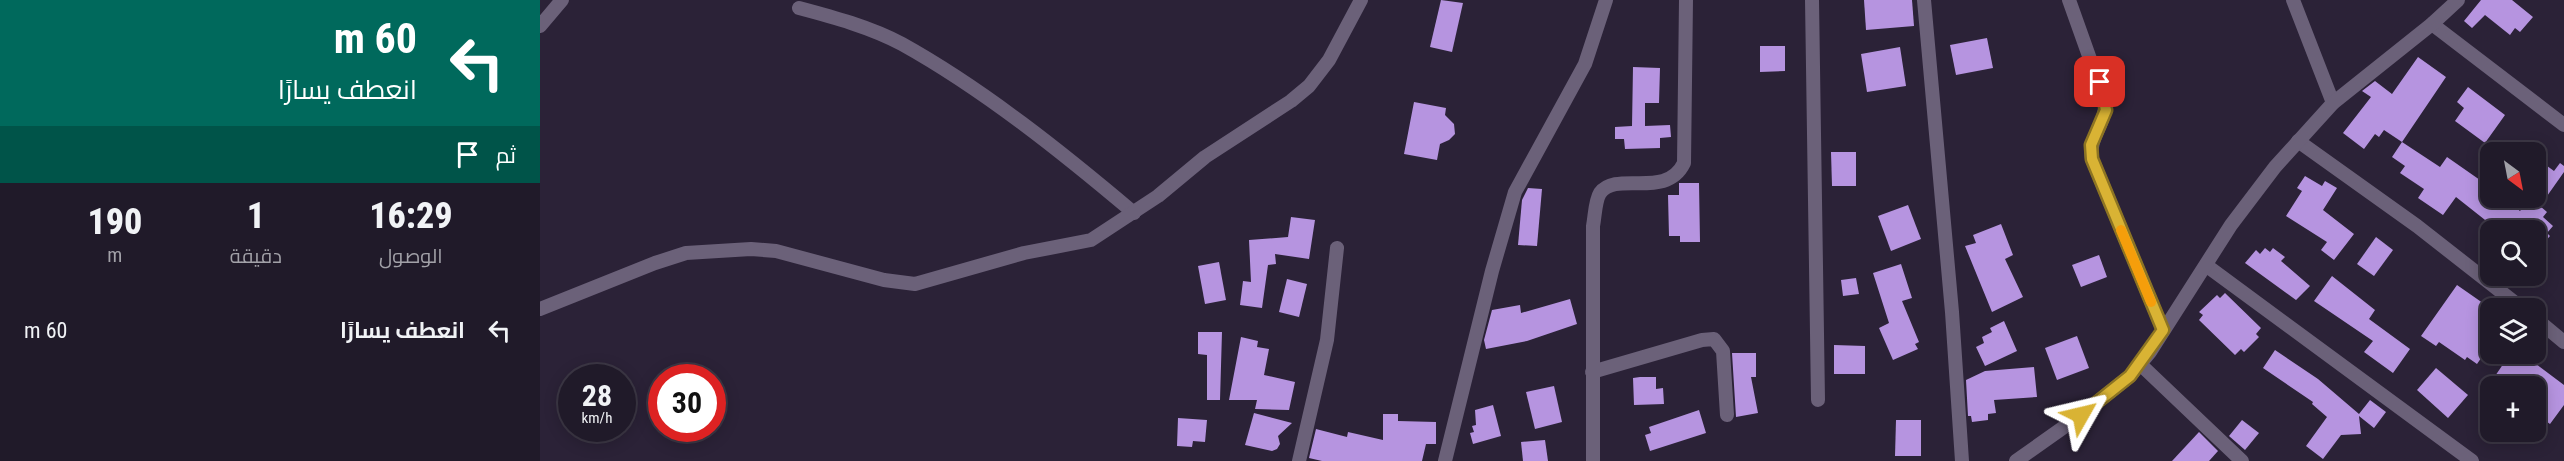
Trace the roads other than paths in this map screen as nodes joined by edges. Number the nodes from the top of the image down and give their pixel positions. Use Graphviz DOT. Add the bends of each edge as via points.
graph roads {
  1 [pos="562,0"];
  2 [pos="1361,0"];
  3 [pos="1606,0"];
  4 [pos="1686,0"];
  5 [pos="1812,0"];
  6 [pos="1924,0"];
  7 [pos="2069,0"];
  8 [pos="2293,0"];
  9 [pos="2458,0"];
  10 [pos="799,8"];
  11 [pos="2432,24"];
  12 [pos="540,26"];
  13 [pos="2333,103"];
  14 [pos="2564,125"];
  15 [pos="2298,141"];
  16 [pos="1134,213"];
  17 [pos="1337,248"];
  18 [pos="2207,266"];
  19 [pos="2509,298"];
  20 [pos="540,309"];
  21 [pos="2546,327"];
  22 [pos="2163,330"];
  23 [pos="2564,342"];
  24 [pos="2140,364"];
  25 [pos="1592,372"];
  26 [pos="1818,400"];
  27 [pos="1727,415"];
  28 [pos="2033,457"];
  29 [pos="1299,461"];
  30 [pos="1445,461"];
  31 [pos="1593,461"];
  32 [pos="1962,461"];
  33 [pos="2016,461"];
  34 [pos="2242,461"];
  35 [pos="2472,461"];
  1 -- 12 [label="street"];
  2 -- 16 [label="street" via="1329,60 1309,86 1262,122 1205,157"];
  3 -- 30 [label="street" via="1585,64 1515,192"];
  4 -- 25 [label="street" via="1684,162 1680,171 1666,181 1614,186 1599,196 1593,226"];
  5 -- 26 [label="street"];
  6 -- 32 [label="street"];
  7 -- 22 [label="street" via="2105,101 2104,118 2091,145 2092,159"];
  8 -- 13 [label="street"];
  9 -- 11 [label="street"];
  10 -- 16 [label="street" via="901,44 1060,151"];
  11 -- 13 [label="street"];
  11 -- 14 [label="street"];
  13 -- 15 [label="street"];
  15 -- 18 [label="street" via="2246,205"];
  15 -- 19 [label="street"];
  16 -- 20 [label="street" via="1091,240 1024,253 928,282 900,284 776,251 721,250 686,253 655,263"];
  17 -- 29 [label="street" via="1327,340"];
  18 -- 22 [label="street"];
  18 -- 35 [label="street"];
  21 -- 23 [label="street"];
  22 -- 24 [label="street"];
  24 -- 28 [label="street"];
  24 -- 34 [label="street"];
  25 -- 27 [label="street" via="1713,339 1723,351"];
  25 -- 31 [label="street"];
  28 -- 33 [label="street"];
}
